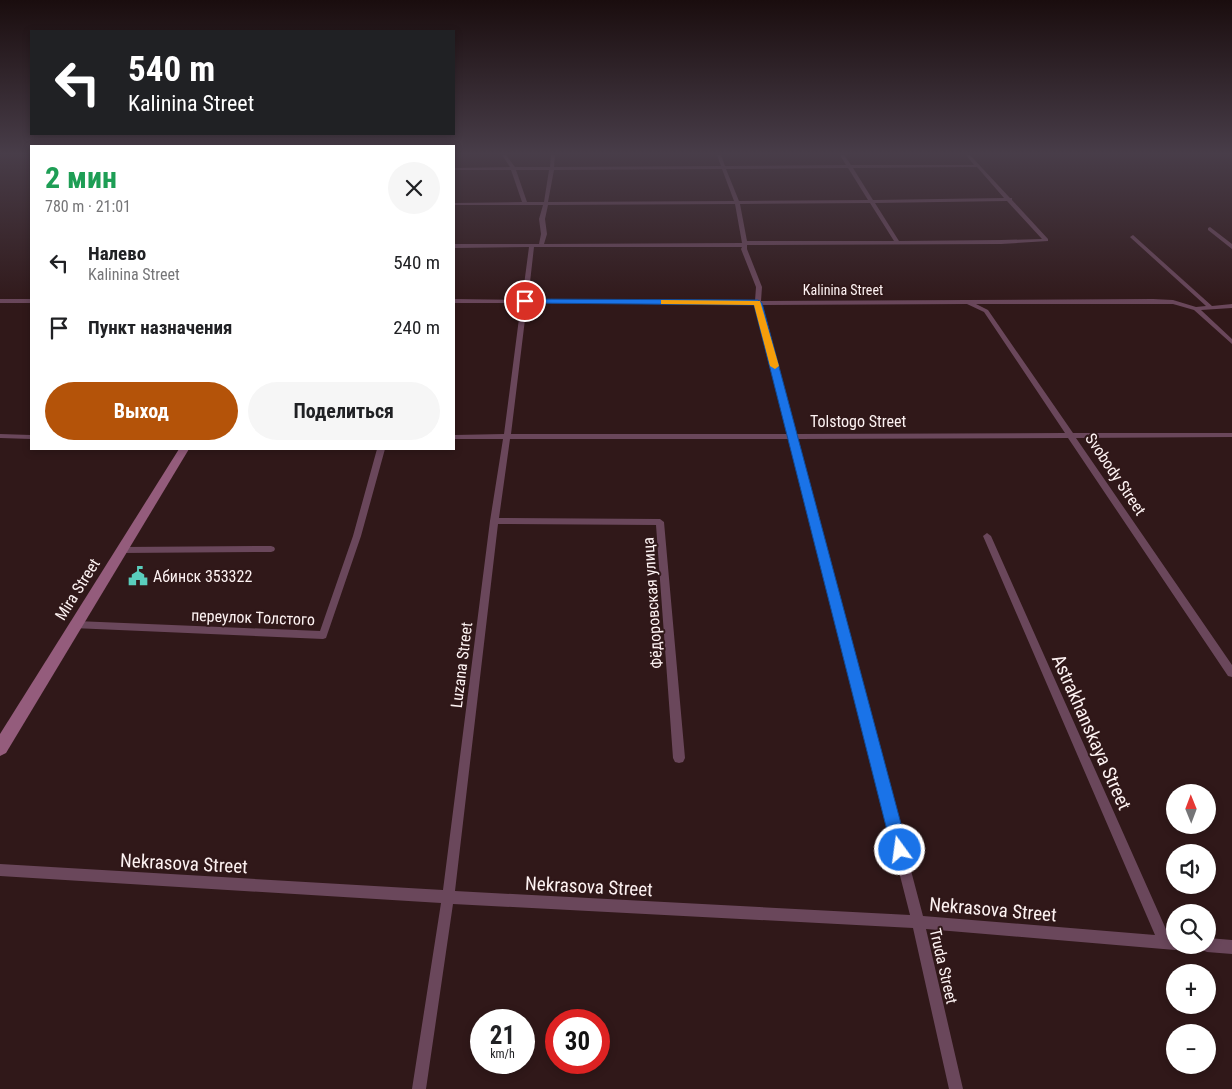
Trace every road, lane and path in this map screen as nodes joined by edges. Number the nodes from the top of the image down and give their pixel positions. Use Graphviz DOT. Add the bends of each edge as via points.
graph roads {
  1 [pos="545,206"];
  2 [pos="738,206"];
  3 [pos="874,206"];
  4 [pos="1016,206"];
  5 [pos="1210,230"];
  6 [pos="1133,237"];
  7 [pos="898,243"];
  8 [pos="745,244"];
  9 [pos="536,245"];
  10 [pos="455,246"];
  11 [pos="1232,247"];
  12 [pos="0,301"];
  13 [pos="30,301"];
  14 [pos="455,301"];
  15 [pos="525,301"];
  16 [pos="967,302"];
  17 [pos="758,303"];
  18 [pos="1209,306"];
  19 [pos="1232,306"];
  20 [pos="1196,308"];
  21 [pos="1232,342"];
  22 [pos="1071,434"];
  23 [pos="793,435"];
  24 [pos="1232,435"];
  25 [pos="0,436"];
  26 [pos="30,437"];
  27 [pos="455,437"];
  28 [pos="507,437"];
  29 [pos="183,450"];
  30 [pos="381,450"];
  31 [pos="494,521"];
  32 [pos="987,536"];
  33 [pos="271,549"];
  34 [pos="122,550"];
  35 [pos="76,625"];
  36 [pos="1232,673"];
  37 [pos="0,748"];
  38 [pos="678,758"];
  39 [pos="0,870"];
  40 [pos="448,897"];
  41 [pos="918,922"];
  42 [pos="1166,933"];
  43 [pos="1166,942"];
  44 [pos="1216,946"];
  45 [pos="1232,947"];
  46 [pos="419,1089"];
  47 [pos="956,1089"];
  1 -- 9 [label="street, Luzana Street" via="544,234"];
  2 -- 8 [label="street, Truda Street"];
  3 -- 7 [label="street"];
  4 -- 7 [label="street" via="1046,240"];
  5 -- 11 [label="street"];
  6 -- 18 [label="street"];
  7 -- 8 [label="street"];
  8 -- 9 [label="street"];
  8 -- 17 [label="street, Truda Street" via="759,287"];
  9 -- 10 [label="street"];
  9 -- 15 [label="street, Luzana Street"];
  12 -- 13 [label="street"];
  14 -- 15 [label="street, Kalinina Street"];
  15 -- 17 [label="street, Kalinina Street"];
  15 -- 28 [label="street, Luzana Street"];
  16 -- 17 [label="street, Kalinina Street"];
  16 -- 20 [label="street, Kalinina Street" via="1153,301"];
  16 -- 22 [label="street, Svobody Street" via="986,311"];
  17 -- 23 [label="street, Truda Street"];
  18 -- 19 [label="street, Kalinina Street"];
  18 -- 20 [label="street, Kalinina Street"];
  20 -- 21 [label="street"];
  22 -- 23 [label="street, Tolstogo Street"];
  22 -- 24 [label="street, Tolstogo Street"];
  22 -- 36 [label="street, Svobody Street"];
  23 -- 28 [label="street, Tolstogo Street"];
  23 -- 41 [label="street, Truda Street"];
  25 -- 26 [label="street"];
  27 -- 28 [label="street, Tolstogo Street"];
  28 -- 31 [label="street, Luzana Street"];
  29 -- 34 [label="main road, Mira Street"];
  30 -- 35 [label="street, переулок Толстого" via="323,634"];
  31 -- 38 [label="street, Фёдоровская улица" via="660,522"];
  31 -- 40 [label="street, Luzana Street"];
  32 -- 42 [label="street, Astrakhanskaya Street"];
  33 -- 34 [label="street"];
  34 -- 35 [label="main road, Mira Street"];
  35 -- 37 [label="main road, Mira Street"];
  39 -- 40 [label="street, Nekrasova Street"];
  40 -- 41 [label="street, Nekrasova Street"];
  40 -- 46 [label="street, Luzana Street"];
  41 -- 43 [label="street, Nekrasova Street"];
  41 -- 47 [label="street, Truda Street"];
  44 -- 45 [label="street"];
}
